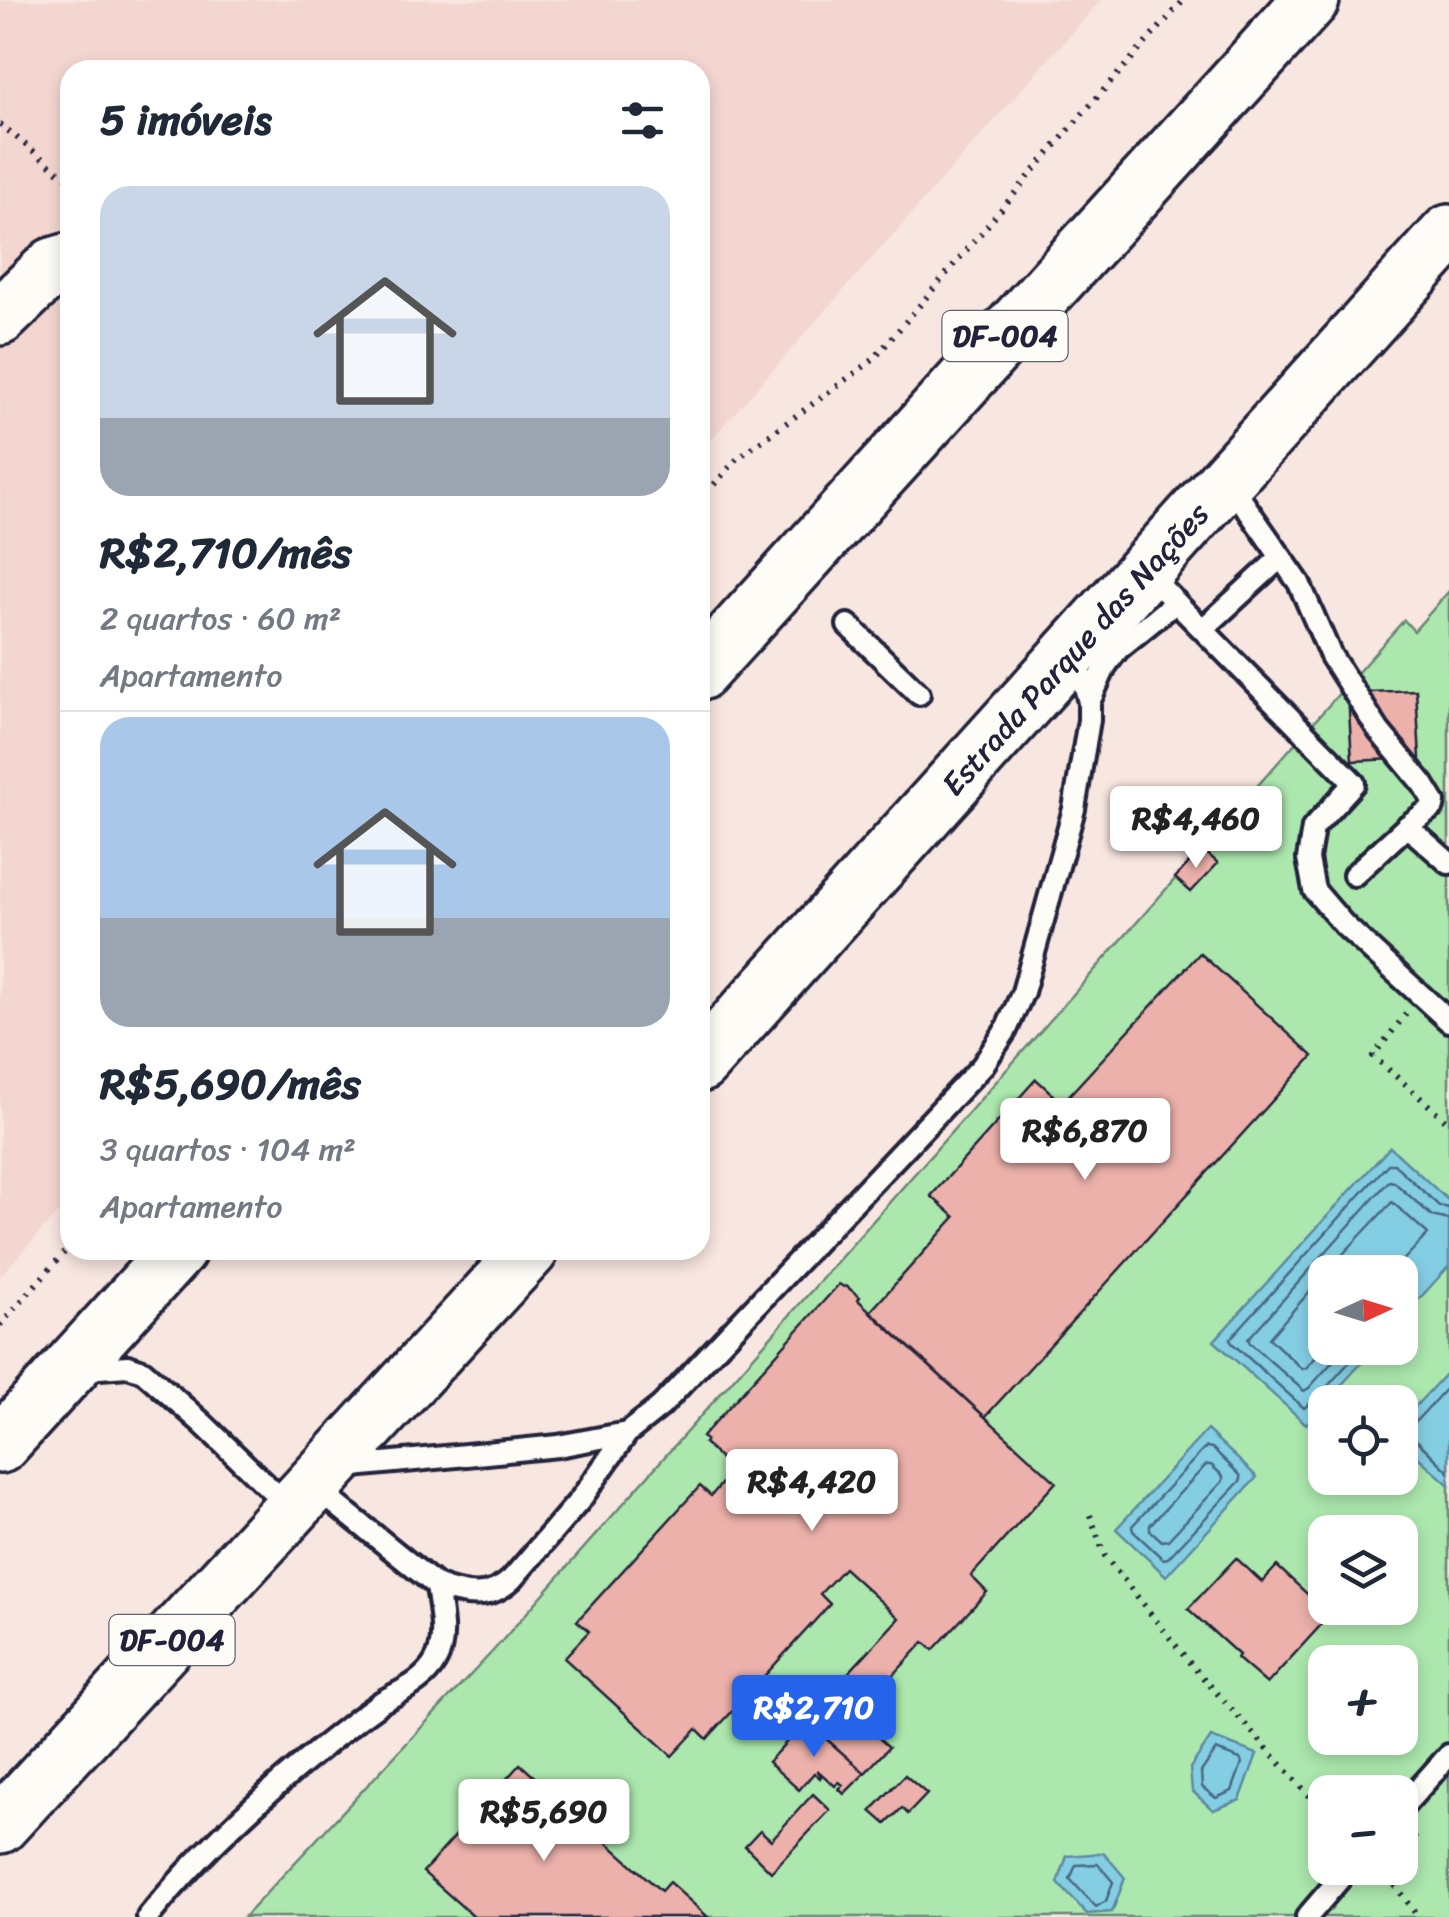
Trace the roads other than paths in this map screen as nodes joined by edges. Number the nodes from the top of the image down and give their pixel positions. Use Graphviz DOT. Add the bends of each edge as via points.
graph roads {
  1 [pos="1310,0"];
  2 [pos="1449,233"];
  3 [pos="60,264"];
  4 [pos="0,317"];
  5 [pos="1227,480"];
  6 [pos="1282,558"];
  7 [pos="1160,586"];
  8 [pos="848,625"];
  9 [pos="1203,630"];
  10 [pos="1075,648"];
  11 [pos="710,661"];
  12 [pos="919,694"];
  13 [pos="1088,702"];
  14 [pos="1407,826"];
  15 [pos="1449,863"];
  16 [pos="1354,875"];
  17 [pos="1449,1021"];
  18 [pos="710,1053"];
  19 [pos="169,1260"];
  20 [pos="521,1260"];
  21 [pos="67,1372"];
  22 [pos="627,1434"];
  23 [pos="0,1445"];
  24 [pos="312,1488"];
  25 [pos="436,1586"];
  26 [pos="1449,1755"];
  27 [pos="1418,1790"];
  28 [pos="0,1825"];
  29 [pos="1335,1885"];
  30 [pos="148,1917"];
  31 [pos="1307,1917"];
  1 -- 11 [label="main road, DF-004"];
  2 -- 5 [label="main road, Estrada Parque das Nações"];
  3 -- 4 [label="main road"];
  5 -- 6 [label="lane"];
  5 -- 7 [label="main road, Estrada Parque das Nações"];
  6 -- 9 [label="lane"];
  6 -- 14 [label="lane" via="1378,731 1434,802"];
  7 -- 9 [label="lane"];
  7 -- 10 [label="main road, Estrada Parque das Nações"];
  7 -- 13 [label="lane"];
  8 -- 12 [label="lane"];
  9 -- 17 [label="lane" via="1354,783 1313,828 1308,859 1314,890"];
  10 -- 13 [label="lane"];
  10 -- 18 [label="main road, Estrada Parque das Nações"];
  13 -- 22 [label="lane" via="1074,808 1006,1030 983,1065 661,1406"];
  14 -- 15 [label="lane"];
  14 -- 16 [label="lane"];
  19 -- 21 [label="main road"];
  20 -- 24 [label="main road, DF-004"];
  21 -- 23 [label="main road"];
  21 -- 24 [label="lane" via="128,1366 142,1371"];
  22 -- 24 [label="lane"];
  22 -- 25 [label="lane" via="502,1589 472,1595"];
  24 -- 25 [label="lane"];
  24 -- 28 [label="main road, DF-004"];
  25 -- 30 [label="lane" via="441,1643 420,1680 291,1773"];
  26 -- 27 [label="lane"];
  29 -- 31 [label="lane"];
}
